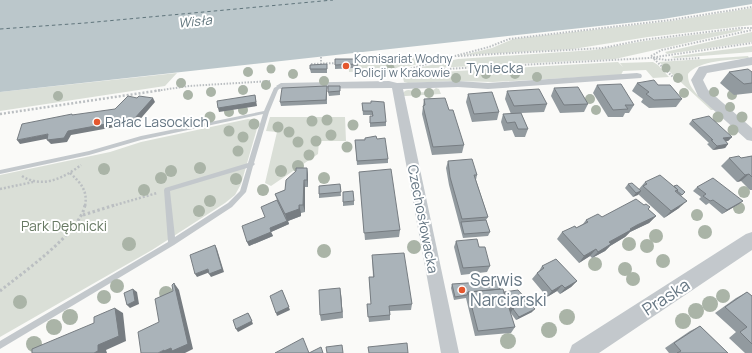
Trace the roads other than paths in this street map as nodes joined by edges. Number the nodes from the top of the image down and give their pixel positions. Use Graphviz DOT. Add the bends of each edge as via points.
graph roads {
  1 [pos="752,61"];
  2 [pos="637,76"];
  3 [pos="397,79"];
  4 [pos="281,86"];
  5 [pos="266,112"];
  6 [pos="752,136"];
  7 [pos="252,164"];
  8 [pos="0,172"];
  9 [pos="752,240"];
  10 [pos="172,243"];
  11 [pos="0,345"];
  12 [pos="450,353"];
  13 [pos="580,353"];
  1 -- 6 [label="street" via="703,70 697,80 704,93"];
  2 -- 3 [label="street, Tyniecka" via="488,86"];
  3 -- 4 [label="street, Tyniecka" via="389,84"];
  3 -- 12 [label="street, Czechosłowacka"];
  4 -- 5 [label="lane" via="276,89"];
  5 -- 7 [label="lane"];
  5 -- 8 [label="lane" via="141,138 90,153"];
  7 -- 10 [label="lane" via="243,192 230,205"];
  7 -- 10 [label="lane" via="167,190"];
  9 -- 13 [label="street, Praska"];
  10 -- 11 [label="lane"];
}
